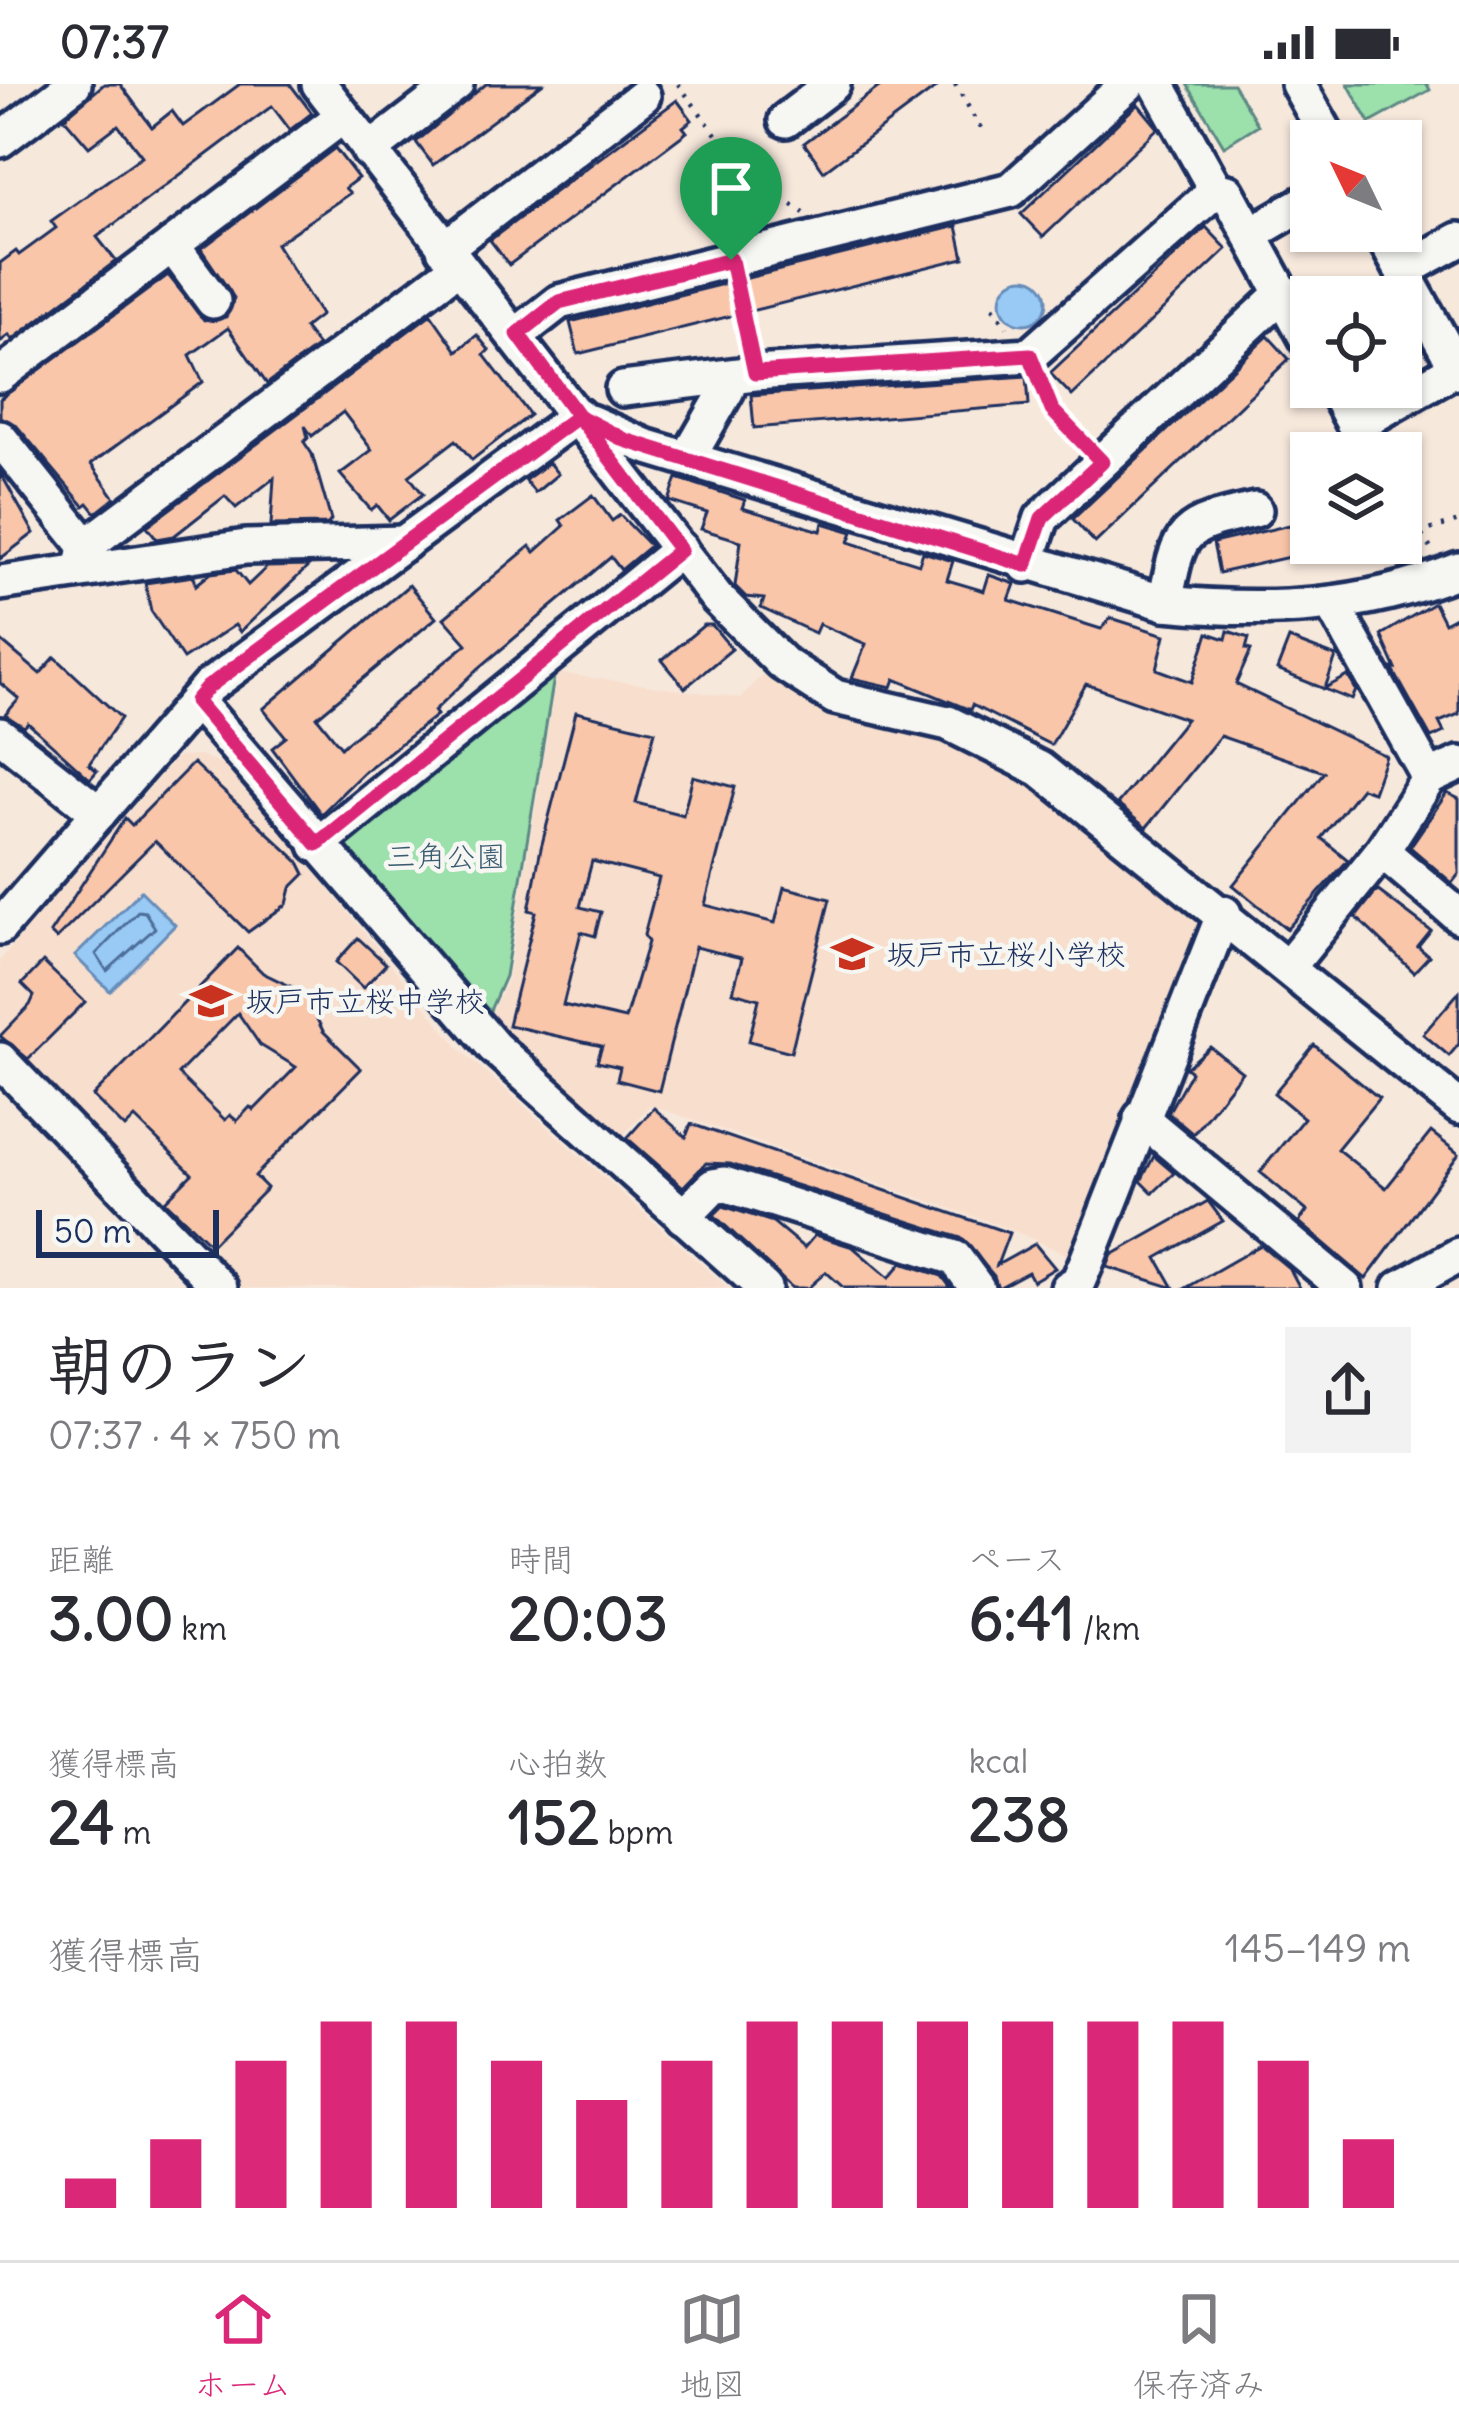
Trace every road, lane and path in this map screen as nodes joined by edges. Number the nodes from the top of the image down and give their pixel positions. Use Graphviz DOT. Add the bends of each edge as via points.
graph roads {
  1 [pos="319,84"];
  2 [pos="456,84"];
  3 [pos="678,84"];
  4 [pos="833,84"];
  5 [pos="955,84"];
  6 [pos="1128,84"];
  7 [pos="1157,84"];
  8 [pos="1298,84"];
  9 [pos="51,91"];
  10 [pos="643,96"];
  11 [pos="343,116"];
  12 [pos="786,120"];
  13 [pos="1318,120"];
  14 [pos="982,130"];
  15 [pos="0,140"];
  16 [pos="369,151"];
  17 [pos="1216,190"];
  18 [pos="1290,211"];
  19 [pos="1251,234"];
  20 [pos="832,235"];
  21 [pos="1459,240"];
  22 [pos="172,245"];
  23 [pos="1392,252"];
  24 [pos="452,257"];
  25 [pos="731,260"];
  26 [pos="1402,271"];
  27 [pos="1282,294"];
  28 [pos="213,301"];
  29 [pos="993,308"];
  30 [pos="1290,308"];
  31 [pos="518,334"];
  32 [pos="1030,355"];
  33 [pos="1458,370"];
  34 [pos="0,375"];
  35 [pos="740,376"];
  36 [pos="623,388"];
  37 [pos="578,416"];
  38 [pos="1374,432"];
  39 [pos="0,438"];
  40 [pos="688,458"];
  41 [pos="1102,462"];
  42 [pos="1255,510"];
  43 [pos="1459,521"];
  44 [pos="1422,532"];
  45 [pos="1422,535"];
  46 [pos="405,543"];
  47 [pos="680,550"];
  48 [pos="84,556"];
  49 [pos="1026,565"];
  50 [pos="1449,566"];
  51 [pos="0,583"];
  52 [pos="1165,603"];
  53 [pos="1334,607"];
  54 [pos="196,701"];
  55 [pos="0,735"];
  56 [pos="1444,771"];
  57 [pos="99,813"];
  58 [pos="317,844"];
  59 [pos="1382,851"];
  60 [pos="1224,913"];
  61 [pos="1459,916"];
  62 [pos="0,927"];
  63 [pos="1289,966"];
  64 [pos="0,1060"];
  65 [pos="1459,1107"];
  66 [pos="1141,1118"];
  67 [pos="683,1217"];
  68 [pos="1459,1255"];
  69 [pos="220,1288"];
  70 [pos="764,1288"];
  71 [pos="977,1288"];
  72 [pos="1068,1288"];
  73 [pos="1345,1288"];
  74 [pos="1400,1288"];
  1 -- 11 [label="street"];
  2 -- 16 [label="street"];
  3 -- 20 [label="path" via="743,170"];
  4 -- 12 [label="street"];
  5 -- 14 [label="path"];
  6 -- 20 [label="street" via="1011,190"];
  7 -- 17 [label="street"];
  8 -- 13 [label="street"];
  9 -- 15 [label="street"];
  10 -- 24 [label="street"];
  11 -- 16 [label="street"];
  11 -- 22 [label="street"];
  16 -- 24 [label="street"];
  17 -- 19 [label="street" via="1227,192"];
  17 -- 32 [label="street"];
  18 -- 19 [label="street"];
  19 -- 27 [label="street"];
  20 -- 25 [label="street"];
  21 -- 26 [label="street"];
  22 -- 28 [label="street"];
  22 -- 34 [label="street"];
  23 -- 26 [label="street"];
  24 -- 31 [label="street"];
  24 -- 48 [label="street"];
  25 -- 31 [label="street" via="559,302"];
  25 -- 35 [label="path"];
  26 -- 33 [label="street"];
  27 -- 30 [label="street"];
  27 -- 41 [label="street"];
  29 -- 32 [label="path"];
  31 -- 37 [label="street"];
  32 -- 35 [label="street"];
  32 -- 41 [label="path" via="1052,410"];
  33 -- 38 [label="street"];
  35 -- 36 [label="street"];
  35 -- 40 [label="street"];
  37 -- 40 [label="street"];
  37 -- 46 [label="street"];
  37 -- 47 [label="street"];
  39 -- 48 [label="street"];
  40 -- 49 [label="street"];
  41 -- 49 [label="street" via="1042,518"];
  42 -- 52 [label="street" via="1192,524 1177,541"];
  43 -- 44 [label="path"];
  45 -- 50 [label="path"];
  46 -- 48 [label="street"];
  46 -- 54 [label="street"];
  47 -- 58 [label="street"];
  47 -- 60 [label="street" via="747,630 808,682 1012,752"];
  48 -- 51 [label="street"];
  49 -- 52 [label="street"];
  50 -- 53 [label="street"];
  52 -- 53 [label="street"];
  53 -- 56 [label="street"];
  54 -- 57 [label="street"];
  54 -- 58 [label="street"];
  55 -- 57 [label="street"];
  56 -- 59 [label="street"];
  57 -- 62 [label="street"];
  58 -- 67 [label="street" via="494,1047"];
  59 -- 61 [label="street"];
  59 -- 63 [label="street"];
  60 -- 63 [label="street"];
  60 -- 66 [label="street"];
  63 -- 65 [label="street"];
  64 -- 69 [label="street"];
  66 -- 72 [label="street" via="1078,1282"];
  66 -- 73 [label="street"];
  67 -- 70 [label="street"];
  67 -- 71 [label="street" via="724,1184 955,1258"];
  68 -- 74 [label="street"];
}
